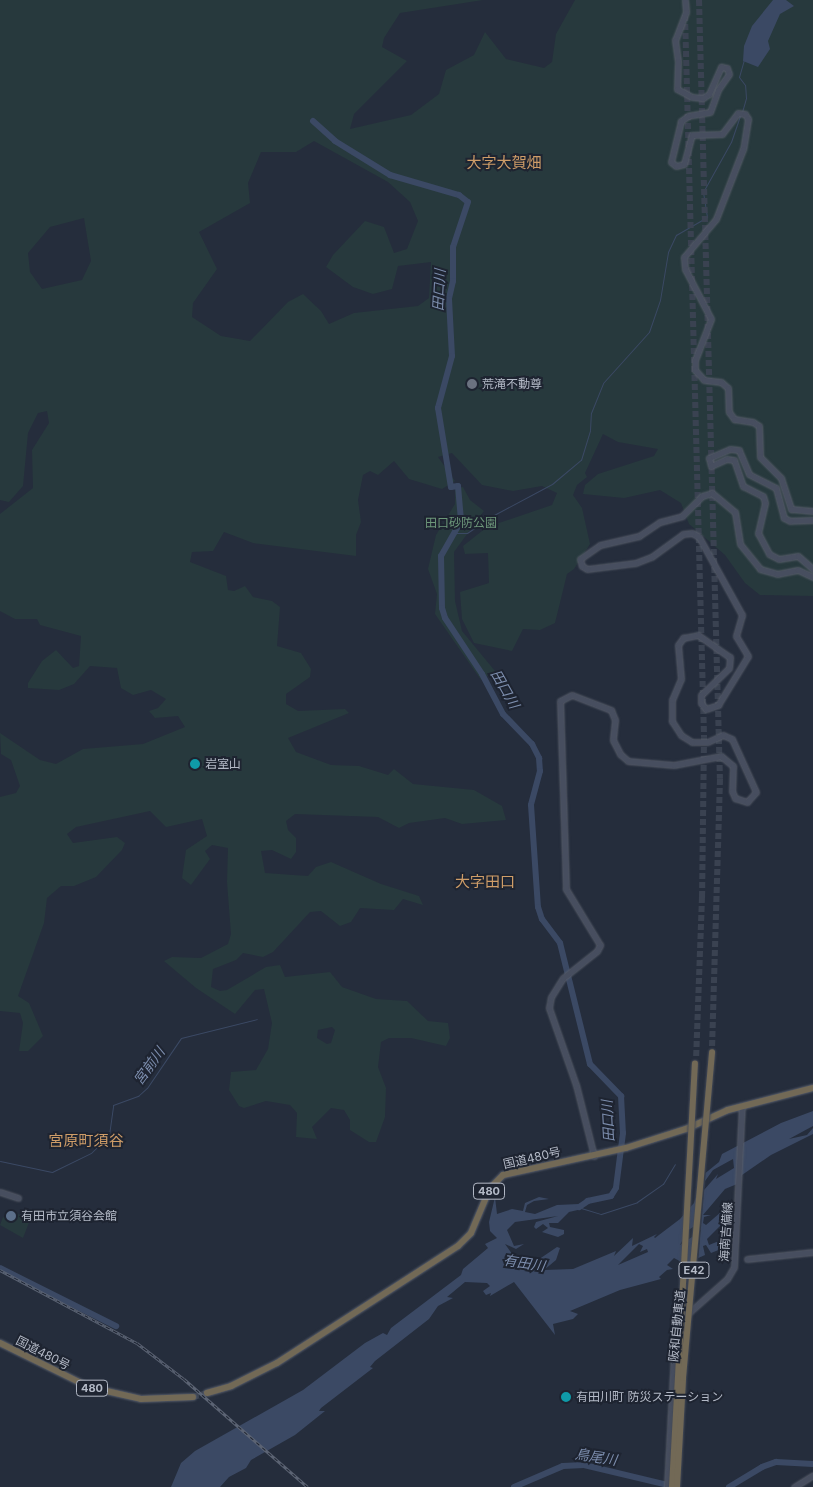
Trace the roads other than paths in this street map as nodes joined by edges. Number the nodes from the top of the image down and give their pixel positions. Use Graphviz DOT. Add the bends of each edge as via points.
graph roads {
  1 [pos="685,0"];
  2 [pos="813,511"];
  3 [pos="813,520"];
  4 [pos="813,569"];
  5 [pos="813,578"];
  6 [pos="712,1050"];
  7 [pos="695,1061"];
  8 [pos="813,1088"];
  9 [pos="742,1105"];
  10 [pos="594,1156"];
  11 [pos="0,1192"];
  12 [pos="18,1198"];
  13 [pos="813,1252"];
  14 [pos="747,1260"];
  15 [pos="0,1343"];
  16 [pos="207,1393"];
  17 [pos="194,1397"];
  18 [pos="813,1475"];
  19 [pos="667,1487"];
  20 [pos="672,1487"];
  21 [pos="677,1487"];
  22 [pos="794,1487"];
  1 -- 2 [label="street" via="686,12 675,40 677,89 692,97 703,98 720,69 726,67 729,74 718,90 710,112 688,116 682,121 672,163 678,166 685,163 692,135 722,134 738,113 745,114 748,119 743,149 716,219 684,257 685,269 712,319 695,360 695,370 704,380 721,382 728,388 729,412 734,418 758,425 760,457 781,478 791,509"];
  3 -- 4 [label="street" via="790,521 784,518 776,488 749,474 738,450 730,449 709,458 711,466 727,458 734,460 743,486 764,496 758,533 769,554 779,559 798,556"];
  5 -- 10 [label="street" via="798,570 773,574 757,566 740,544 735,512 712,493 704,495 683,515 660,522 640,536 600,545 581,557 581,564 587,569 636,564 652,558 683,534 692,533 699,537 742,615 736,636 748,656 718,705 706,708 701,703 701,695 729,668 730,657 698,635 683,638 678,645 681,679 673,698 672,721 681,735 692,742 707,742 723,735 732,738 756,792 747,802 735,798 732,791 733,766 721,756 674,765 626,760 614,740 615,720 611,710 574,695 562,699 558,707 562,741 561,812 566,889 600,943 597,951 565,975 552,993 549,1008 578,1090"];
  6 -- 21 [label="highway, 阪和自動車道 / E42, bridge" via="683,1378"];
  7 -- 20 [label="highway, 阪和自動車道 / E42, bridge"];
  8 -- 9 [label="highway, 国道480号 / 480"];
  9 -- 10 [label="highway, 国道480号 / 480" via="686,1129"];
  9 -- 19 [label="street, 海南吉備線" via="735,1260 729,1276 684,1317 674,1332"];
  10 -- 16 [label="highway, 国道480号 / 480" via="503,1175 490,1188 471,1233 458,1246 277,1363 231,1386"];
  11 -- 12 [label="street"];
  13 -- 14 [label="street"];
  15 -- 17 [label="highway, 国道480号 / 480" via="89,1388 141,1398"];
  18 -- 22 [label="street"];
}
